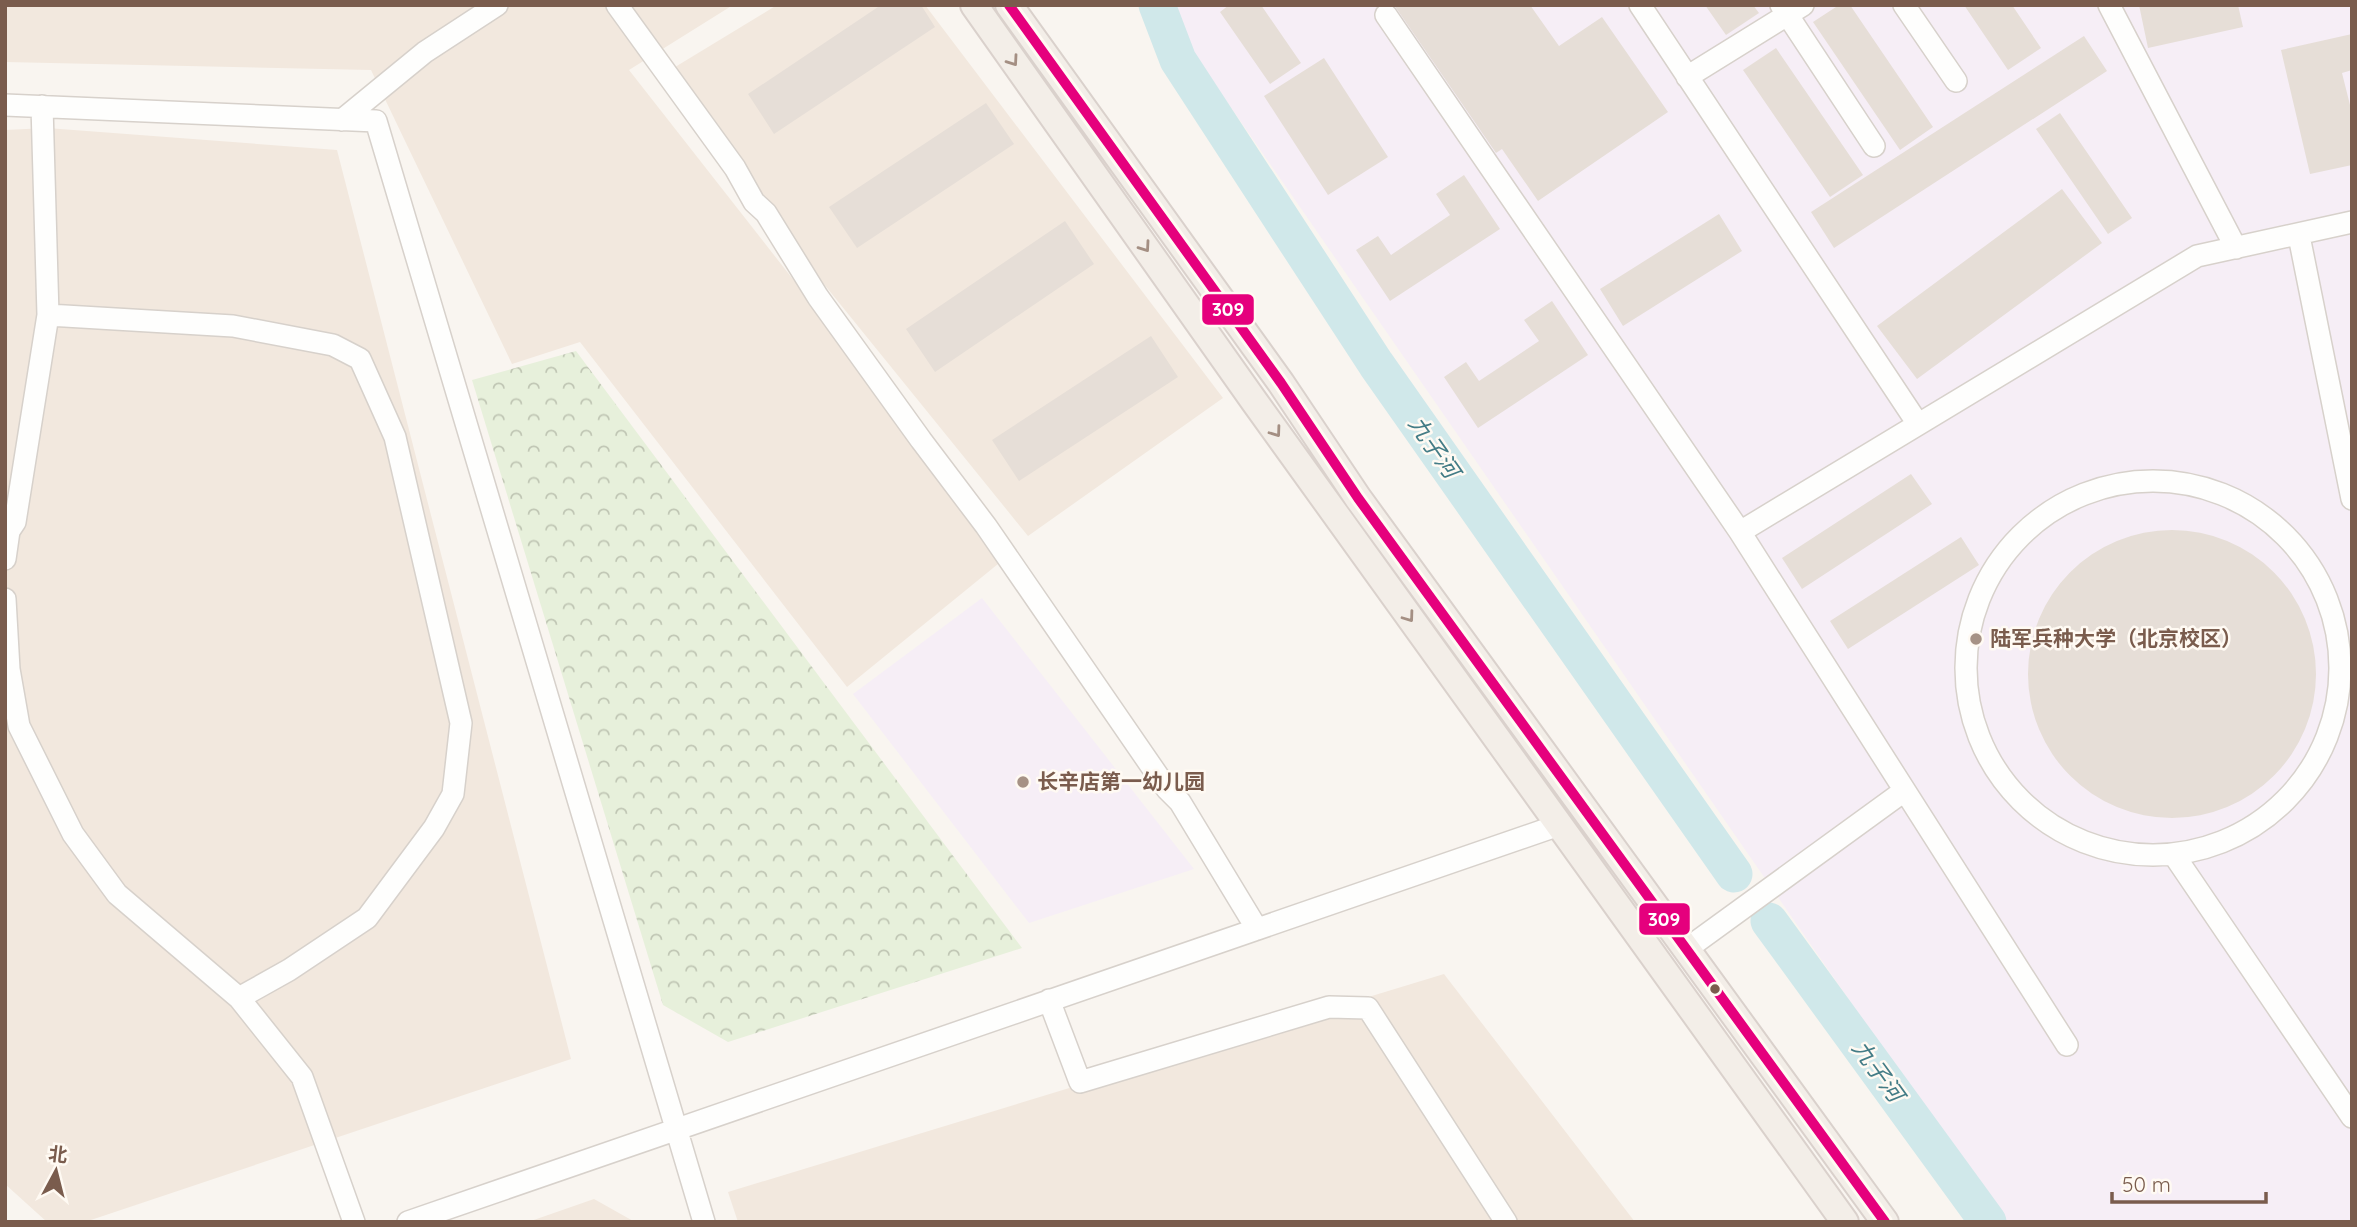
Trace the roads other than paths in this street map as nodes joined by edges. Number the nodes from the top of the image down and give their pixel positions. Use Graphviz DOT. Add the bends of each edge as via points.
graph roads {
  1 [pos="497,5"];
  2 [pos="617,5"];
  3 [pos="974,5"];
  4 [pos="1640,5"];
  5 [pos="1905,5"];
  6 [pos="2109,5"];
  7 [pos="1012,6"];
  8 [pos="1791,8"];
  9 [pos="1387,15"];
  10 [pos="1687,76"];
  11 [pos="1956,81"];
  12 [pos="5,105"];
  13 [pos="42,106"];
  14 [pos="342,120"];
  15 [pos="1874,146"];
  16 [pos="2352,222"];
  17 [pos="2300,236"];
  18 [pos="2236,248"];
  19 [pos="48,315"];
  20 [pos="1918,425"];
  21 [pos="2352,499"];
  22 [pos="1740,532"];
  23 [pos="5,559"];
  24 [pos="5,599"];
  25 [pos="1904,791"];
  26 [pos="1559,825"];
  27 [pos="2174,855"];
  28 [pos="1257,929"];
  29 [pos="1688,948"];
  30 [pos="239,998"];
  31 [pos="1049,1000"];
  32 [pos="2067,1045"];
  33 [pos="2352,1117"];
  34 [pos="678,1129"];
  35 [pos="354,1222"];
  36 [pos="408,1222"];
  37 [pos="705,1222"];
  38 [pos="1506,1222"];
  39 [pos="1845,1222"];
  40 [pos="1885,1222"];
  1 -- 14 [label="street" via="425,52"];
  2 -- 28 [label="street" via="736,168 818,297 1180,802"];
  3 -- 26 [label="main road, one-way"];
  4 -- 10 [label="street"];
  5 -- 11 [label="street"];
  6 -- 18 [label="street"];
  7 -- 29 [label="main road" via="1358,498"];
  8 -- 10 [label="street"];
  8 -- 15 [label="street"];
  9 -- 22 [label="street"];
  10 -- 20 [label="street"];
  12 -- 13 [label="street"];
  13 -- 14 [label="street"];
  13 -- 19 [label="street"];
  14 -- 34 [label="street" via="376,121"];
  16 -- 17 [label="street"];
  17 -- 18 [label="street"];
  17 -- 21 [label="street"];
  18 -- 20 [label="street" via="2197,256"];
  19 -- 23 [label="street"];
  19 -- 30 [label="street" via="233,326 333,345 360,359 395,437 461,723 453,794 434,828 366,918"];
  20 -- 22 [label="street"];
  22 -- 25 [label="street"];
  24 -- 30 [label="street" via="9,669 19,726 73,834 117,894"];
  25 -- 29 [label="street"];
  25 -- 32 [label="street"];
  26 -- 28 [label="street"];
  26 -- 39 [label="main road"];
  27 -- 27 [label="street" via="2110,852 2051,827 2004,784 1973,728 1964,665 1975,603 2008,547 2056,506 2113,484 2174,481 2232,498 2253,511 2283,532 2320,580 2339,638 2339,699 2320,756 2283,805 2233,839"];
  27 -- 33 [label="street"];
  28 -- 31 [label="street"];
  29 -- 40 [label="main road"];
  30 -- 35 [label="street" via="302,1077"];
  31 -- 34 [label="street"];
  31 -- 38 [label="street" via="1080,1082 1329,1007 1368,1008"];
  34 -- 36 [label="street"];
  34 -- 37 [label="street"];
}
